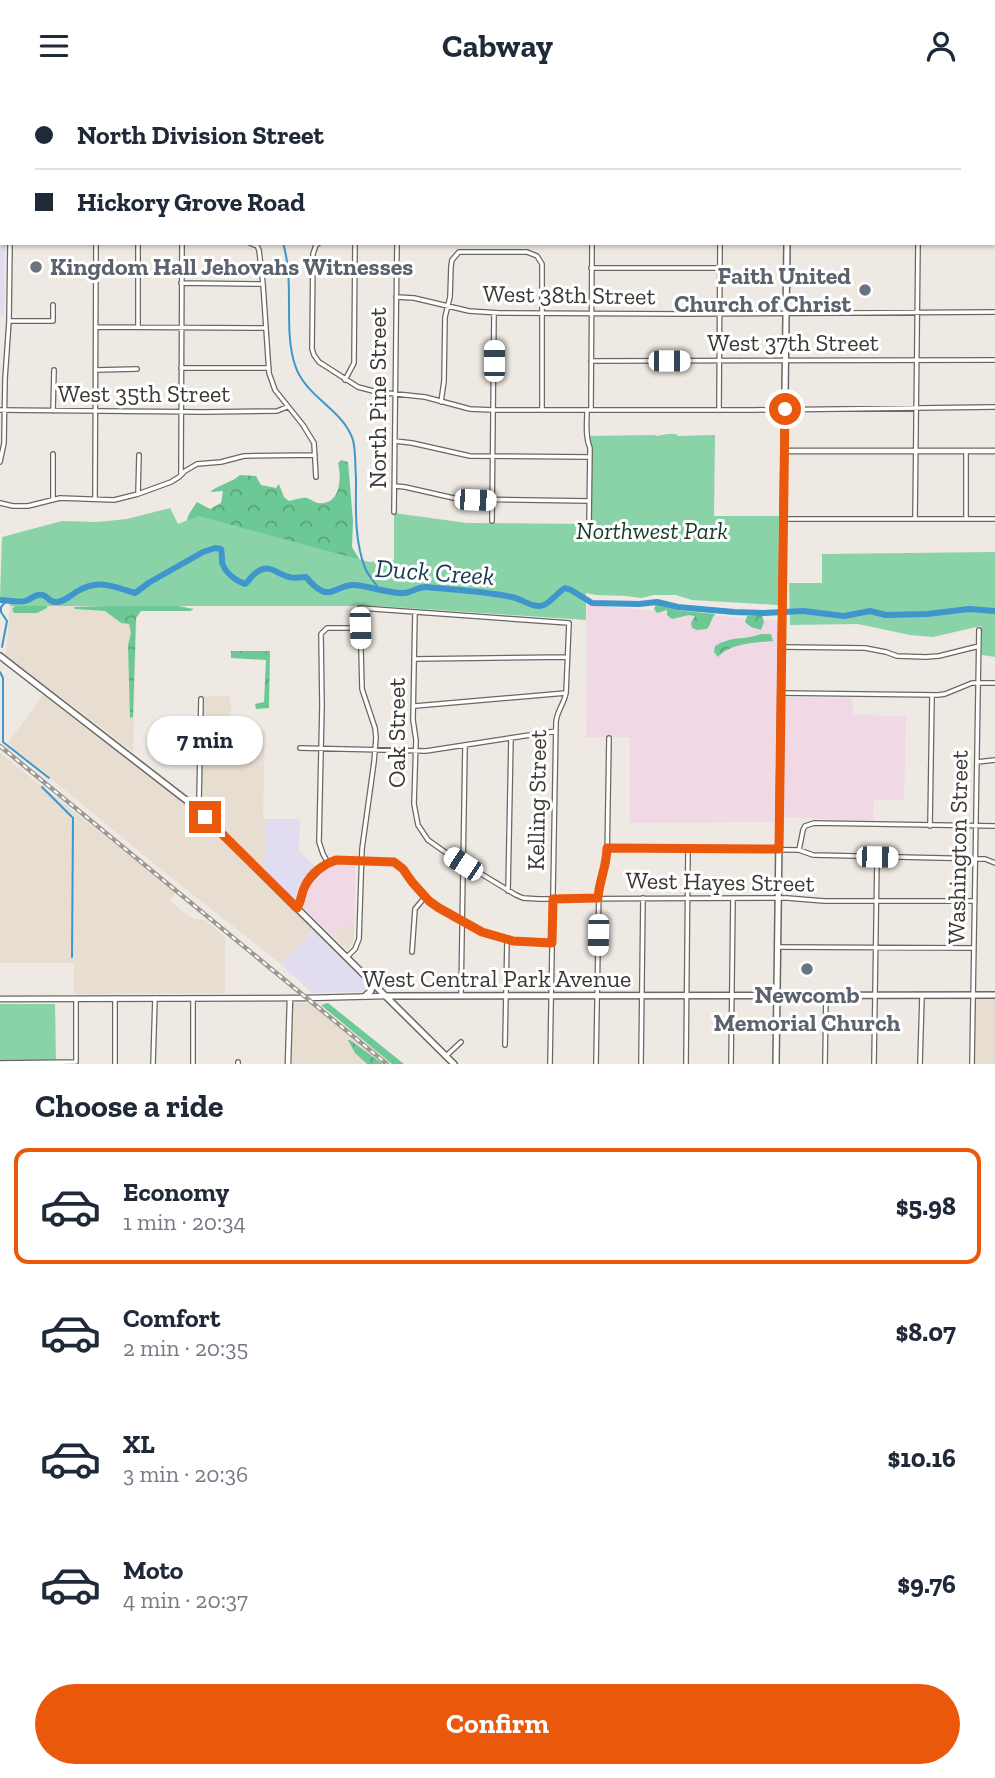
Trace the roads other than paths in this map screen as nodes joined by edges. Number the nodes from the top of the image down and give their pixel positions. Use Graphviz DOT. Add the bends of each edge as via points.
graph roads {
  1 [pos="10,245"];
  2 [pos="96,245"];
  3 [pos="138,245"];
  4 [pos="182,245"];
  5 [pos="255,245"];
  6 [pos="318,245"];
  7 [pos="355,245"];
  8 [pos="397,245"];
  9 [pos="592,245"];
  10 [pos="720,245"];
  11 [pos="787,245"];
  12 [pos="918,245"];
  13 [pos="591,268"];
  14 [pos="720,268"];
  15 [pos="181,283"];
  16 [pos="263,285"];
  17 [pos="396,297"];
  18 [pos="52,305"];
  19 [pos="448,307"];
  20 [pos="494,312"];
  21 [pos="787,312"];
  22 [pos="917,312"];
  23 [pos="995,312"];
  24 [pos="543,313"];
  25 [pos="592,313"];
  26 [pos="720,313"];
  27 [pos="9,321"];
  28 [pos="96,327"];
  29 [pos="138,327"];
  30 [pos="181,327"];
  31 [pos="266,328"];
  32 [pos="917,360"];
  33 [pos="995,360"];
  34 [pos="591,361"];
  35 [pos="720,361"];
  36 [pos="786,361"];
  37 [pos="181,368"];
  38 [pos="268,368"];
  39 [pos="137,369"];
  40 [pos="54,370"];
  41 [pos="96,370"];
  42 [pos="345,380"];
  43 [pos="395,394"];
  44 [pos="441,402"];
  45 [pos="287,407"];
  46 [pos="995,407"];
  47 [pos="916,408"];
  48 [pos="785,409"];
  49 [pos="3,410"];
  50 [pos="493,410"];
  51 [pos="542,410"];
  52 [pos="589,410"];
  53 [pos="719,410"];
  54 [pos="53,411"];
  55 [pos="96,411"];
  56 [pos="181,412"];
  57 [pos="395,441"];
  58 [pos="785,451"];
  59 [pos="915,451"];
  60 [pos="966,451"];
  61 [pos="995,451"];
  62 [pos="53,454"];
  63 [pos="139,455"];
  64 [pos="315,455"];
  65 [pos="493,456"];
  66 [pos="590,457"];
  67 [pos="0,462"];
  68 [pos="181,475"];
  69 [pos="316,477"];
  70 [pos="395,486"];
  71 [pos="138,494"];
  72 [pos="53,499"];
  73 [pos="95,499"];
  74 [pos="492,501"];
  75 [pos="589,501"];
  76 [pos="0,503"];
  77 [pos="394,512"];
  78 [pos="784,519"];
  79 [pos="915,519"];
  80 [pos="966,519"];
  81 [pos="995,519"];
  82 [pos="492,521"];
  83 [pos="589,524"];
  84 [pos="415,612"];
  85 [pos="360,628"];
  86 [pos="979,630"];
  87 [pos="979,646"];
  88 [pos="783,647"];
  89 [pos="0,656"];
  90 [pos="567,657"];
  91 [pos="414,659"];
  92 [pos="978,683"];
  93 [pos="995,683"];
  94 [pos="566,693"];
  95 [pos="782,693"];
  96 [pos="932,695"];
  97 [pos="201,699"];
  98 [pos="414,706"];
  99 [pos="556,731"];
  100 [pos="511,738"];
  101 [pos="609,738"];
  102 [pos="465,745"];
  103 [pos="300,748"];
  104 [pos="321,748"];
  105 [pos="375,750"];
  106 [pos="416,751"];
  107 [pos="995,760"];
  108 [pos="977,762"];
  109 [pos="195,807"];
  110 [pos="930,826"];
  111 [pos="976,826"];
  112 [pos="995,826"];
  113 [pos="436,846"];
  114 [pos="607,848"];
  115 [pos="779,849"];
  116 [pos="688,850"];
  117 [pos="799,850"];
  118 [pos="877,857"];
  119 [pos="976,859"];
  120 [pos="361,860"];
  121 [pos="328,863"];
  122 [pos="995,863"];
  123 [pos="463,864"];
  124 [pos="508,891"];
  125 [pos="425,897"];
  126 [pos="598,898"];
  127 [pos="643,898"];
  128 [pos="688,898"];
  129 [pos="733,898"];
  130 [pos="778,898"];
  131 [pos="553,899"];
  132 [pos="876,901"];
  133 [pos="975,901"];
  134 [pos="297,908"];
  135 [pos="462,921"];
  136 [pos="507,940"];
  137 [pos="552,943"];
  138 [pos="777,947"];
  139 [pos="875,947"];
  140 [pos="974,948"];
  141 [pos="412,952"];
  142 [pos="347,957"];
  143 [pos="373,982"];
  144 [pos="826,995"];
  145 [pos="874,995"];
  146 [pos="922,995"];
  147 [pos="974,995"];
  148 [pos="995,995"];
  149 [pos="365,996"];
  150 [pos="387,996"];
  151 [pos="407,996"];
  152 [pos="461,996"];
  153 [pos="506,996"];
  154 [pos="551,996"];
  155 [pos="597,996"];
  156 [pos="642,996"];
  157 [pos="687,996"];
  158 [pos="732,996"];
  159 [pos="777,996"];
  160 [pos="155,998"];
  161 [pos="193,998"];
  162 [pos="290,998"];
  163 [pos="0,999"];
  164 [pos="76,999"];
  165 [pos="115,999"];
  166 [pos="401,1010"];
  167 [pos="461,1042"];
  168 [pos="505,1045"];
  169 [pos="446,1056"];
  170 [pos="0,1063"];
  171 [pos="36,1063"];
  172 [pos="76,1063"];
  173 [pos="115,1064"];
  174 [pos="153,1064"];
  175 [pos="192,1064"];
  176 [pos="288,1064"];
  177 [pos="454,1064"];
  178 [pos="550,1064"];
  179 [pos="596,1064"];
  180 [pos="641,1064"];
  181 [pos="686,1064"];
  182 [pos="731,1064"];
  183 [pos="776,1064"];
  184 [pos="825,1064"];
  185 [pos="874,1064"];
  186 [pos="920,1064"];
  187 [pos="972,1064"];
  1 -- 27 [label="street"];
  2 -- 28 [label="street"];
  3 -- 29 [label="street"];
  4 -- 15 [label="street"];
  5 -- 16 [label="street"];
  6 -- 42 [label="street" via="313,254 312,349 319,362"];
  7 -- 42 [label="street" via="354,363"];
  8 -- 17 [label="street, North Pine Street"];
  9 -- 13 [label="street"];
  10 -- 14 [label="street"];
  11 -- 21 [label="main road"];
  12 -- 22 [label="street"];
  13 -- 14 [label="street"];
  13 -- 25 [label="street"];
  14 -- 26 [label="street"];
  15 -- 16 [label="street"];
  15 -- 30 [label="street"];
  16 -- 31 [label="street"];
  17 -- 19 [label="street, West 38th Street"];
  17 -- 43 [label="street, North Pine Street"];
  18 -- 27 [label="street" via="53,321"];
  19 -- 20 [label="street, West 38th Street"];
  19 -- 24 [label="street" via="456,255 527,252 534,253 542,264"];
  19 -- 44 [label="street"];
  20 -- 24 [label="street, West 38th Street"];
  20 -- 50 [label="street"];
  21 -- 22 [label="street, West 38th Street"];
  21 -- 26 [label="street, West 38th Street"];
  21 -- 36 [label="main road"];
  22 -- 23 [label="street, West 38th Street"];
  22 -- 32 [label="street"];
  24 -- 25 [label="street, West 38th Street"];
  24 -- 51 [label="street"];
  25 -- 26 [label="street, West 38th Street"];
  25 -- 34 [label="street"];
  26 -- 35 [label="street"];
  27 -- 49 [label="street"];
  28 -- 29 [label="street"];
  28 -- 41 [label="street"];
  29 -- 30 [label="street"];
  30 -- 31 [label="street"];
  30 -- 37 [label="street"];
  31 -- 38 [label="street"];
  32 -- 33 [label="street, West 37th Street"];
  32 -- 36 [label="street, West 37th Street"];
  32 -- 47 [label="street"];
  34 -- 35 [label="street, West 37th Street"];
  34 -- 52 [label="street"];
  35 -- 36 [label="street, West 37th Street"];
  35 -- 53 [label="street"];
  36 -- 48 [label="main road"];
  37 -- 38 [label="street"];
  37 -- 56 [label="street"];
  38 -- 45 [label="street"];
  39 -- 41 [label="street"];
  40 -- 54 [label="street"];
  41 -- 55 [label="street"];
  42 -- 43 [label="street"];
  43 -- 44 [label="street"];
  43 -- 57 [label="street, North Pine Street"];
  44 -- 50 [label="street"];
  45 -- 56 [label="street, West 35th Street" via="277,411"];
  45 -- 64 [label="street" via="309,434"];
  46 -- 47 [label="street"];
  47 -- 48 [label="street"];
  47 -- 59 [label="street"];
  48 -- 53 [label="street"];
  48 -- 58 [label="main road"];
  49 -- 54 [label="street, West 35th Street"];
  49 -- 67 [label="street"];
  50 -- 51 [label="street"];
  50 -- 65 [label="street"];
  51 -- 52 [label="street"];
  52 -- 53 [label="street"];
  52 -- 66 [label="street"];
  54 -- 55 [label="street, West 35th Street"];
  55 -- 56 [label="street, West 35th Street"];
  55 -- 73 [label="street"];
  56 -- 68 [label="street"];
  57 -- 65 [label="street"];
  57 -- 70 [label="street, North Pine Street"];
  58 -- 59 [label="street"];
  58 -- 78 [label="main road"];
  59 -- 60 [label="street"];
  59 -- 79 [label="street"];
  60 -- 61 [label="street"];
  60 -- 80 [label="street"];
  62 -- 72 [label="street"];
  63 -- 71 [label="street"];
  64 -- 68 [label="street" via="244,456 197,464"];
  64 -- 69 [label="street"];
  65 -- 66 [label="street"];
  65 -- 74 [label="street"];
  66 -- 75 [label="street"];
  68 -- 71 [label="street"];
  70 -- 74 [label="street"];
  70 -- 77 [label="street, North Pine Street"];
  71 -- 73 [label="street"];
  72 -- 73 [label="street"];
  72 -- 76 [label="street" via="28,506"];
  74 -- 75 [label="street"];
  74 -- 82 [label="street"];
  75 -- 83 [label="street"];
  78 -- 79 [label="street"];
  78 -- 88 [label="main road"];
  79 -- 80 [label="street"];
  80 -- 81 [label="street"];
  84 -- 85 [label="street" via="360,608"];
  84 -- 90 [label="street, Kelling Street" via="569,623"];
  84 -- 91 [label="street, Oak Street"];
  85 -- 104 [label="street" via="325,629 321,634"];
  85 -- 105 [label="street" via="362,689 374,728"];
  86 -- 87 [label="street, Washington Street"];
  87 -- 88 [label="street" via="926,657 865,648"];
  87 -- 92 [label="street, Washington Street"];
  88 -- 95 [label="main road"];
  89 -- 109 [label="main road"];
  90 -- 91 [label="street"];
  90 -- 94 [label="street, Kelling Street"];
  91 -- 98 [label="street, Oak Street"];
  92 -- 93 [label="street"];
  92 -- 96 [label="street"];
  92 -- 108 [label="street, Washington Street"];
  94 -- 98 [label="street"];
  94 -- 99 [label="street, Kelling Street"];
  95 -- 96 [label="street"];
  95 -- 115 [label="main road"];
  96 -- 110 [label="street"];
  97 -- 109 [label="street" via="199,801"];
  98 -- 106 [label="street, Oak Street"];
  99 -- 100 [label="street"];
  99 -- 131 [label="street, Kelling Street"];
  100 -- 102 [label="street"];
  100 -- 124 [label="street"];
  101 -- 114 [label="street"];
  102 -- 106 [label="street"];
  102 -- 123 [label="street"];
  103 -- 104 [label="street"];
  104 -- 105 [label="street"];
  104 -- 121 [label="street" via="320,842"];
  105 -- 106 [label="street"];
  105 -- 120 [label="street"];
  106 -- 113 [label="street, Oak Street" via="416,817 421,831"];
  107 -- 108 [label="street"];
  108 -- 111 [label="street, Washington Street"];
  109 -- 134 [label="main road"];
  110 -- 111 [label="street"];
  110 -- 117 [label="street" via="814,823 805,826"];
  111 -- 112 [label="street"];
  111 -- 119 [label="street, Washington Street"];
  113 -- 123 [label="street, West Hayes Street"];
  114 -- 116 [label="street"];
  114 -- 126 [label="street"];
  115 -- 116 [label="street"];
  115 -- 117 [label="street"];
  115 -- 130 [label="main road"];
  116 -- 128 [label="street"];
  117 -- 118 [label="street" via="813,855"];
  118 -- 119 [label="street"];
  118 -- 132 [label="street"];
  119 -- 122 [label="street"];
  119 -- 133 [label="street, Washington Street"];
  120 -- 121 [label="street"];
  120 -- 125 [label="street" via="398,863"];
  120 -- 142 [label="street" via="359,939"];
  121 -- 134 [label="street" via="305,885"];
  123 -- 124 [label="street, West Hayes Street"];
  123 -- 135 [label="street"];
  124 -- 131 [label="street, West Hayes Street" via="523,898"];
  125 -- 135 [label="street"];
  125 -- 141 [label="street" via="415,909"];
  126 -- 127 [label="street, West Hayes Street"];
  126 -- 131 [label="street, West Hayes Street"];
  126 -- 155 [label="street"];
  127 -- 128 [label="street, West Hayes Street"];
  127 -- 156 [label="street"];
  128 -- 129 [label="street, West Hayes Street"];
  128 -- 157 [label="street"];
  129 -- 130 [label="street, West Hayes Street"];
  129 -- 158 [label="street"];
  130 -- 132 [label="street, West Hayes Street"];
  130 -- 138 [label="main road"];
  131 -- 137 [label="street, Kelling Street"];
  132 -- 133 [label="street, West Hayes Street"];
  132 -- 139 [label="street"];
  133 -- 140 [label="street, Washington Street"];
  134 -- 142 [label="main road"];
  135 -- 136 [label="street"];
  135 -- 152 [label="street"];
  136 -- 137 [label="street"];
  136 -- 153 [label="street"];
  137 -- 154 [label="street, Kelling Street"];
  138 -- 139 [label="street"];
  138 -- 159 [label="main road"];
  139 -- 140 [label="street"];
  139 -- 145 [label="street"];
  140 -- 147 [label="street, Washington Street"];
  142 -- 143 [label="main road"];
  143 -- 149 [label="main road"];
  143 -- 150 [label="main road"];
  144 -- 145 [label="main road, West Central Park Avenue"];
  144 -- 159 [label="main road, West Central Park Avenue"];
  144 -- 184 [label="street"];
  145 -- 146 [label="main road, West Central Park Avenue"];
  145 -- 185 [label="street"];
  146 -- 147 [label="main road, West Central Park Avenue"];
  146 -- 186 [label="street"];
  147 -- 148 [label="main road, West Central Park Avenue"];
  147 -- 187 [label="street, Washington Street"];
  149 -- 150 [label="street, West Central Park Avenue"];
  149 -- 162 [label="street, West Central Park Avenue"];
  150 -- 151 [label="main road, West Central Park Avenue"];
  150 -- 166 [label="main road"];
  151 -- 152 [label="main road, West Central Park Avenue"];
  151 -- 166 [label="main road" via="401,1000"];
  152 -- 153 [label="main road, West Central Park Avenue"];
  153 -- 154 [label="main road, West Central Park Avenue"];
  153 -- 168 [label="street"];
  154 -- 155 [label="main road, West Central Park Avenue"];
  154 -- 178 [label="street, Kelling Street"];
  155 -- 156 [label="main road, West Central Park Avenue"];
  155 -- 179 [label="street"];
  156 -- 157 [label="main road, West Central Park Avenue"];
  156 -- 180 [label="street"];
  157 -- 158 [label="main road, West Central Park Avenue"];
  157 -- 181 [label="street"];
  158 -- 159 [label="main road, West Central Park Avenue"];
  158 -- 182 [label="street"];
  159 -- 183 [label="main road"];
  160 -- 161 [label="street, West Central Park Avenue"];
  160 -- 165 [label="street, West Central Park Avenue"];
  160 -- 174 [label="street"];
  161 -- 162 [label="street, West Central Park Avenue"];
  161 -- 175 [label="street"];
  162 -- 176 [label="street"];
  163 -- 164 [label="street, West Central Park Avenue"];
  164 -- 165 [label="street, West Central Park Avenue"];
  164 -- 172 [label="street"];
  165 -- 173 [label="street"];
  166 -- 169 [label="main road"];
  167 -- 169 [label="street"];
  169 -- 177 [label="main road"];
  170 -- 171 [label="street"];
  171 -- 172 [label="street"];
}
